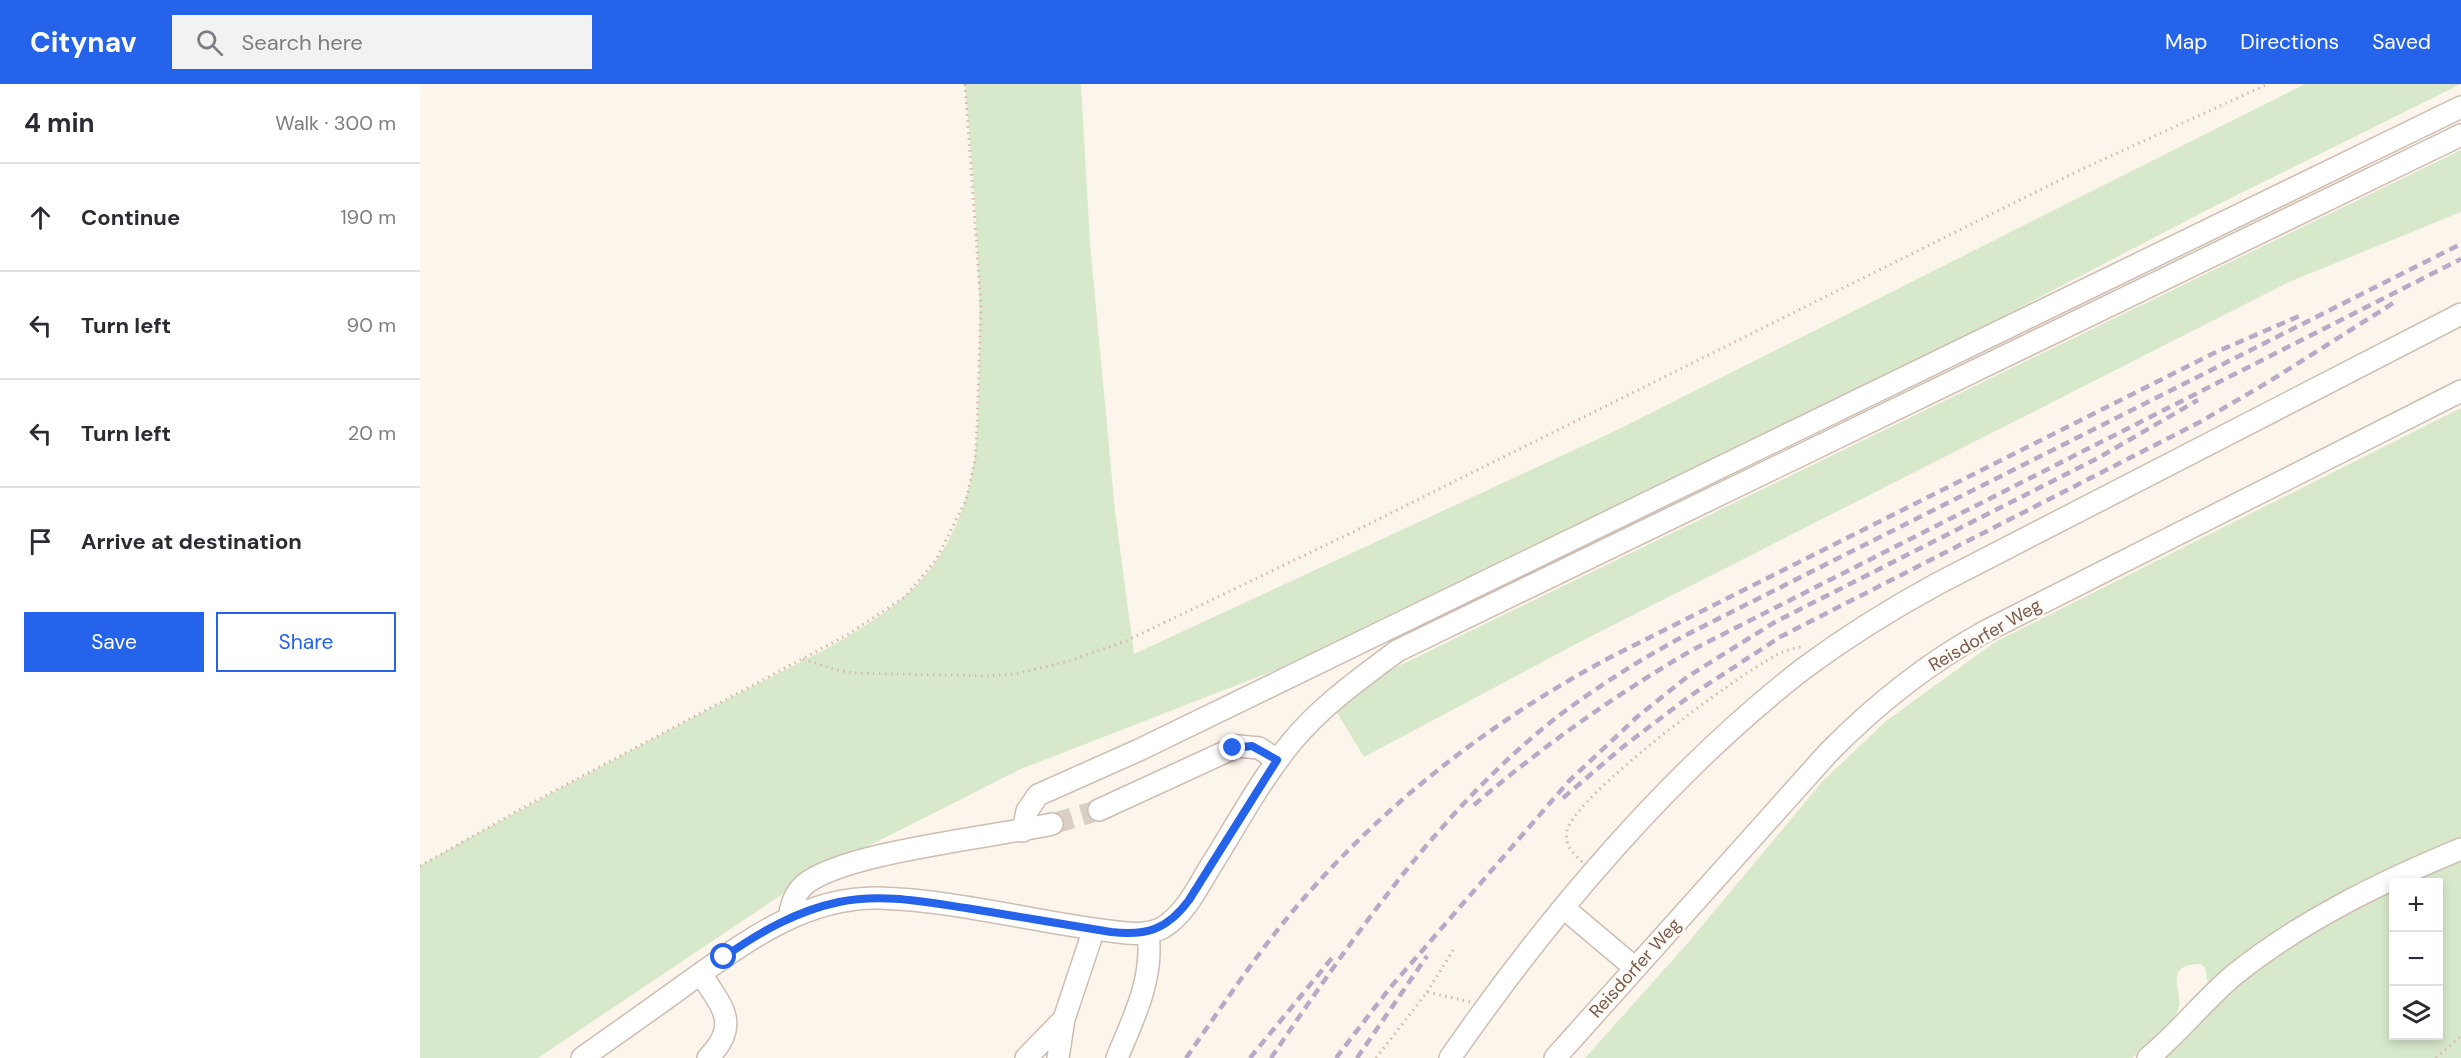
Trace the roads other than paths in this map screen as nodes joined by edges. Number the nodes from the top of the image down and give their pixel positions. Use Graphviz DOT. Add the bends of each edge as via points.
graph roads {
  1 [pos="2461,107"];
  2 [pos="2461,135"];
  3 [pos="2461,314"];
  4 [pos="2461,391"];
  5 [pos="1277,760"];
  6 [pos="1099,810"];
  7 [pos="1052,824"];
  8 [pos="1023,831"];
  9 [pos="2461,849"];
  10 [pos="1565,909"];
  11 [pos="789,918"];
  12 [pos="1094,929"];
  13 [pos="1148,933"];
  14 [pos="1635,968"];
  15 [pos="701,974"];
  16 [pos="1064,1018"];
  17 [pos="582,1058"];
  18 [pos="708,1058"];
  19 [pos="1026,1058"];
  20 [pos="1059,1058"];
  21 [pos="1118,1058"];
  22 [pos="1450,1058"];
  23 [pos="1555,1058"];
  24 [pos="2148,1058"];
  1 -- 8 [label="street" via="1161,740 1045,792 1030,806"];
  2 -- 5 [label="street" via="1397,651 1323,708"];
  3 -- 10 [label="street" via="1937,584 1856,632 1804,668 1743,719 1679,781"];
  4 -- 14 [label="street, Reisdorfer Weg" via="1988,630 1924,670 1870,712 1828,753"];
  5 -- 6 [label="street" via="1259,748 1238,746"];
  5 -- 13 [label="street" via="1189,900 1170,922"];
  7 -- 8 [label="street"];
  8 -- 11 [label="street" via="883,856 831,871 799,890"];
  9 -- 24 [label="street" via="2349,901 2281,941 2209,997"];
  10 -- 14 [label="street"];
  10 -- 22 [label="street" via="1486,1006"];
  11 -- 12 [label="street" via="840,902 877,898"];
  11 -- 15 [label="street" via="758,934"];
  12 -- 13 [label="street"];
  12 -- 16 [label="street"];
  13 -- 21 [label="street" via="1147,977"];
  14 -- 23 [label="street, Reisdorfer Weg"];
  15 -- 17 [label="street"];
  15 -- 18 [label="street" via="723,1008 727,1022 724,1036"];
  16 -- 19 [label="street"];
  16 -- 20 [label="street"];
}
